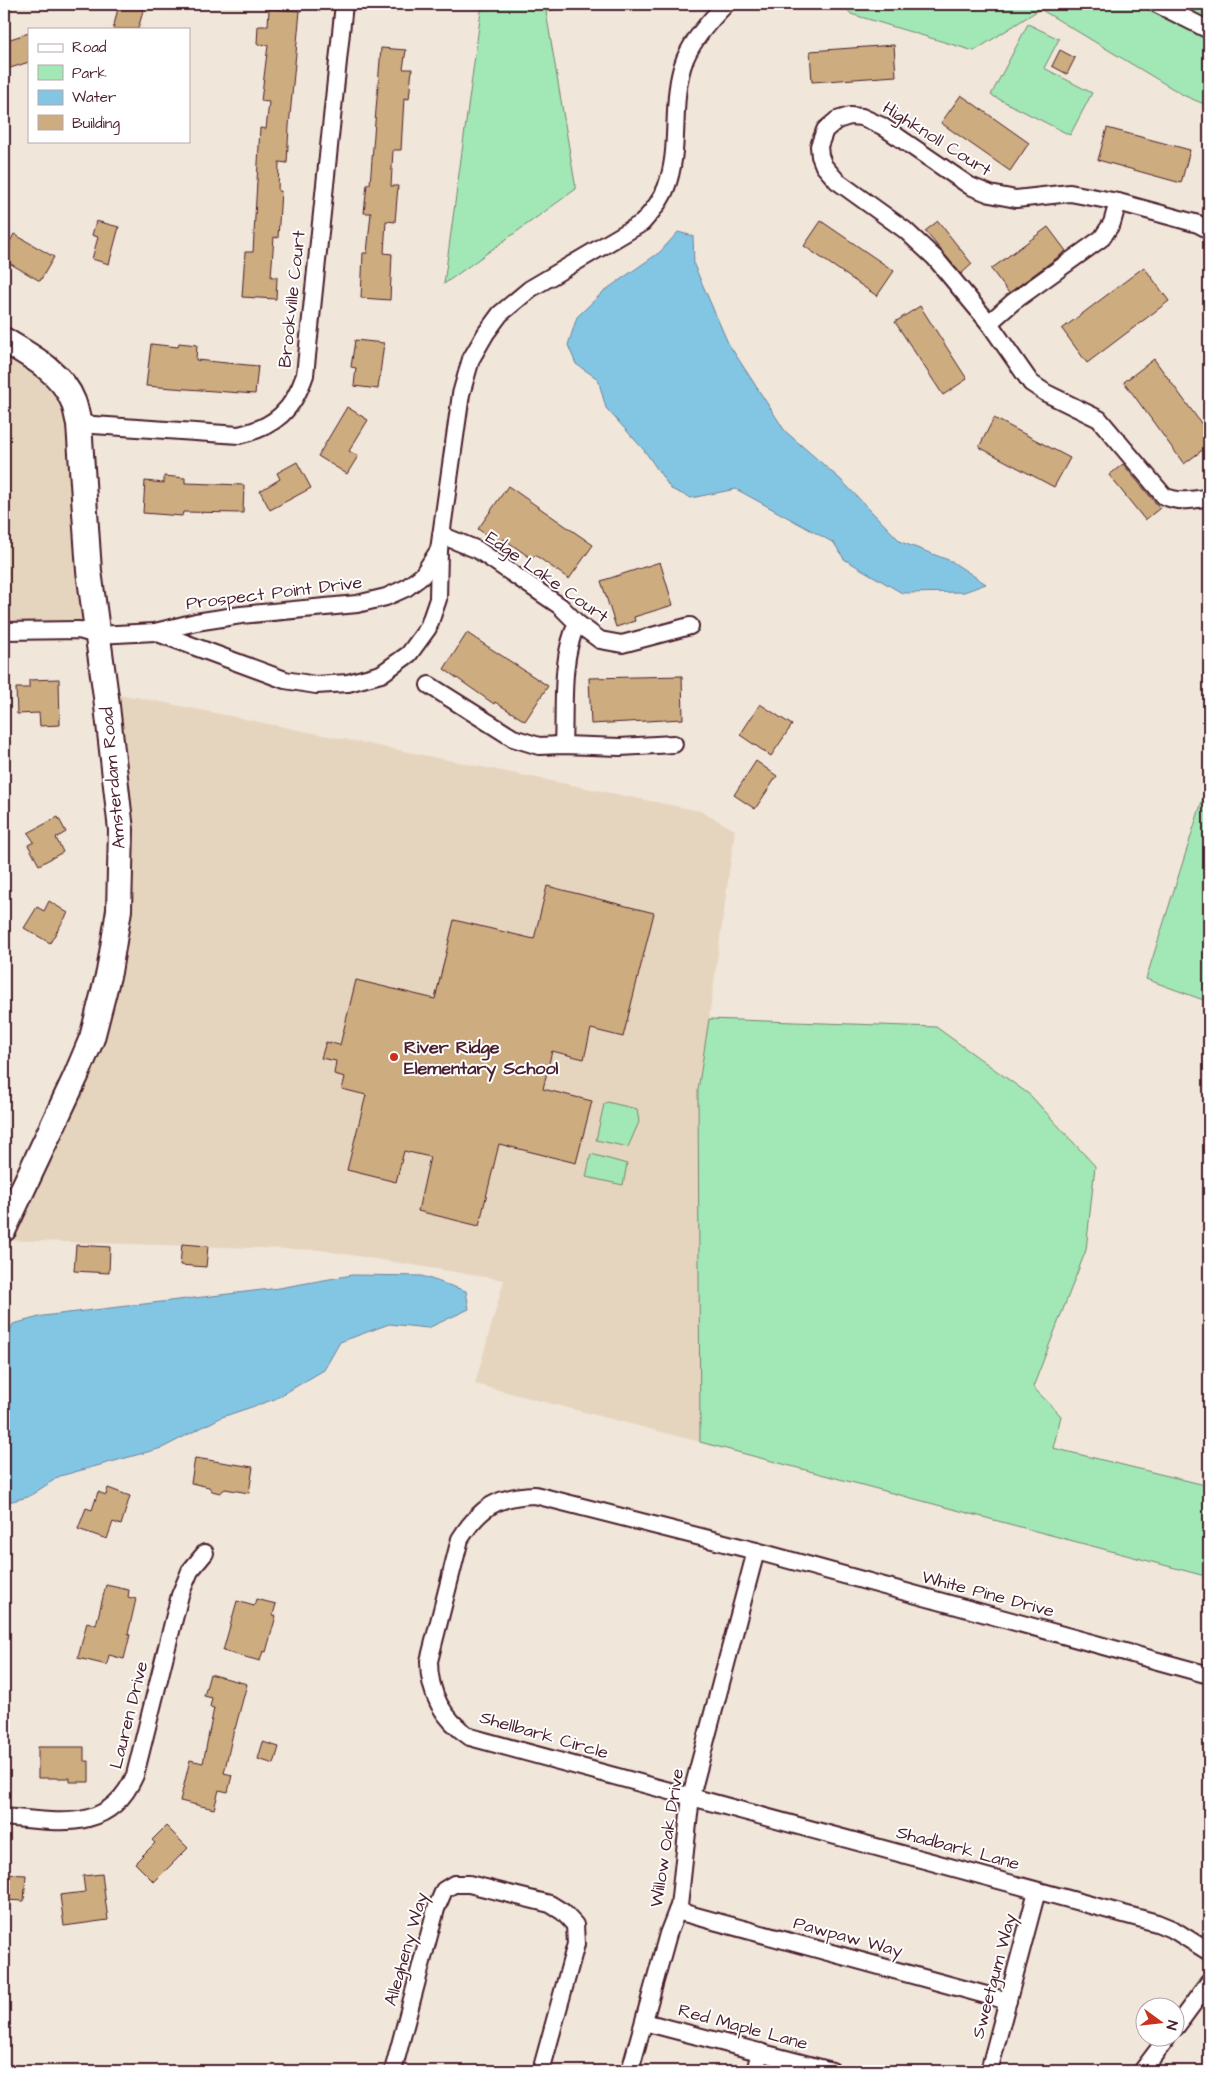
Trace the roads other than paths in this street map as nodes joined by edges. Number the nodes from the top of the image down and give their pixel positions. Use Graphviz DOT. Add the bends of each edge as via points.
graph roads {
  1 [pos="344,4"];
  2 [pos="726,4"];
  3 [pos="1157,4"];
  4 [pos="1209,30"];
  5 [pos="1118,202"];
  6 [pos="1209,230"];
  7 [pos="989,323"];
  8 [pos="4,340"];
  9 [pos="79,424"];
  10 [pos="1209,498"];
  11 [pos="440,542"];
  12 [pos="577,623"];
  13 [pos="690,626"];
  14 [pos="4,631"];
  15 [pos="155,632"];
  16 [pos="97,635"];
  17 [pos="429,685"];
  18 [pos="674,744"];
  19 [pos="563,745"];
  20 [pos="4,1229"];
  21 [pos="756,1551"];
  22 [pos="205,1554"];
  23 [pos="1209,1675"];
  24 [pos="691,1796"];
  25 [pos="4,1817"];
  26 [pos="1037,1890"];
  27 [pos="677,1911"];
  28 [pos="1209,1952"];
  29 [pos="1209,1982"];
  30 [pos="1008,2001"];
  31 [pos="1186,2013"];
  32 [pos="644,2022"];
  33 [pos="1159,2048"];
  34 [pos="760,2052"];
  35 [pos="393,2071"];
  36 [pos="541,2071"];
  37 [pos="630,2071"];
  38 [pos="755,2071"];
  39 [pos="832,2071"];
  40 [pos="989,2071"];
  41 [pos="1142,2071"];
  1 -- 9 [label="street, Brookville Court" via="305,375 300,389 284,414 274,422 239,435"];
  2 -- 11 [label="street, Prospect Point Drive" via="699,34 685,60 677,92 674,155 666,188 653,210 642,223 530,288 500,314 471,359 461,394"];
  3 -- 4 [label="street"];
  5 -- 6 [label="street, Highknoll Court"];
  5 -- 7 [label="street" via="1112,223 1102,238"];
  5 -- 7 [label="street, Highknoll Court" via="1070,193 1016,199 990,194 970,186 882,126 862,117 837,120 825,130 819,146 824,166 837,181 905,230 935,258"];
  7 -- 10 [label="street, Highknoll Court" via="1031,383 1046,394 1099,419 1164,496 1174,501"];
  8 -- 9 [label="main road, Amsterdam Road" via="34,358 59,379 74,402"];
  9 -- 16 [label="main road, Amsterdam Road" via="89,571"];
  11 -- 12 [label="street, Edge Lake Court" via="478,550 560,606"];
  11 -- 15 [label="street, Prospect Point Drive" via="422,576 386,597 357,604 241,615"];
  11 -- 15 [label="street, Prospect Point Drive" via="438,599 428,628 409,654 381,674 348,684 316,685 285,680"];
  12 -- 13 [label="street, Edge Lake Court" via="600,640 622,644"];
  12 -- 19 [label="street" via="567,654"];
  14 -- 16 [label="street, Prospect Point Drive" via="79,630"];
  15 -- 16 [label="street, Prospect Point Drive"];
  16 -- 20 [label="main road, Amsterdam Road" via="121,830 119,910 113,949 92,1038"];
  17 -- 19 [label="street" via="513,738 539,746"];
  18 -- 19 [label="street" via="620,747"];
  21 -- 23 [label="street, White Pine Drive"];
  21 -- 24 [label="street, Willow Oak Drive"];
  21 -- 24 [label="street, Shellbark Circle" via="535,1495 505,1498 491,1504 468,1526 460,1539 429,1660 429,1676 438,1703 457,1728 470,1737"];
  22 -- 25 [label="street, Lauren Drive" via="190,1571 180,1595 135,1775 119,1801 90,1819 70,1822"];
  24 -- 26 [label="street, Shadbark Lane"];
  24 -- 27 [label="street, Willow Oak Drive"];
  26 -- 28 [label="street, Shadbark Lane" via="1157,1923"];
  26 -- 30 [label="street, Sweetgum Way"];
  27 -- 30 [label="street, Pawpaw Way"];
  27 -- 32 [label="street, Willow Oak Drive"];
  29 -- 31 [label="street"];
  30 -- 40 [label="street, Sweetgum Way"];
  32 -- 34 [label="street, Red Maple Lane"];
  32 -- 37 [label="street, Willow Oak Drive"];
  33 -- 41 [label="street"];
  34 -- 38 [label="street"];
  34 -- 39 [label="street, Red Maple Lane"];
  35 -- 36 [label="street, Allegheny Way" via="436,1909 444,1890 454,1884 469,1884 550,1904 564,1912 575,1925 576,1944"];
}
